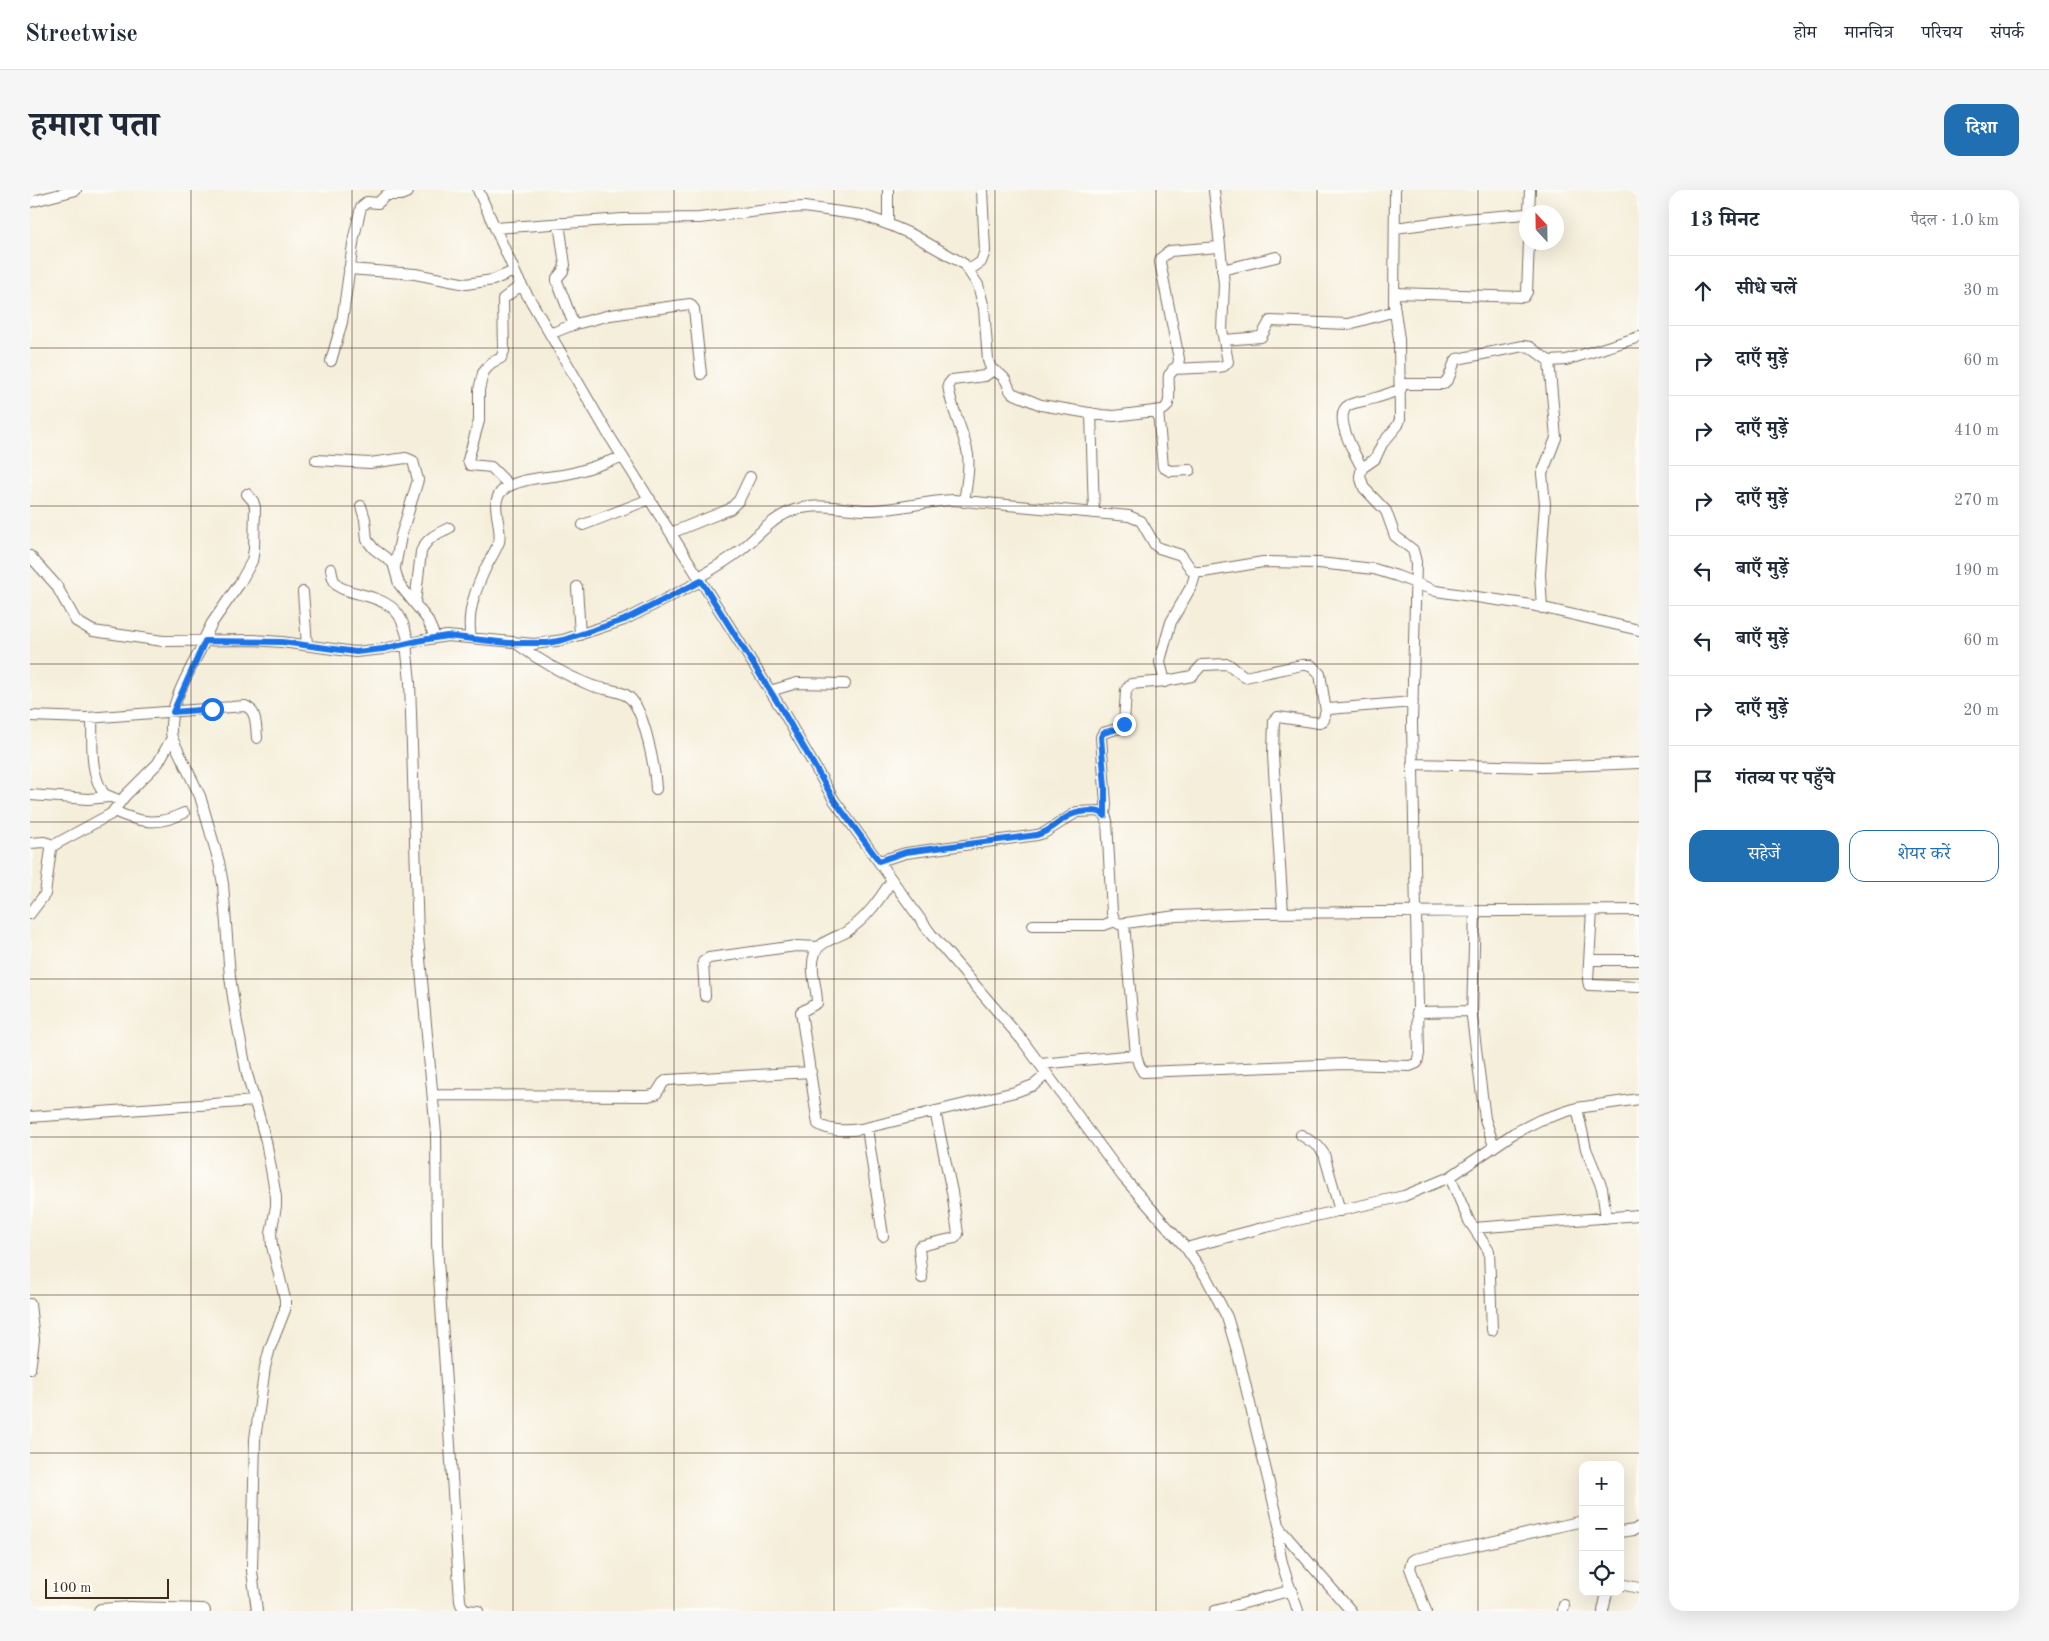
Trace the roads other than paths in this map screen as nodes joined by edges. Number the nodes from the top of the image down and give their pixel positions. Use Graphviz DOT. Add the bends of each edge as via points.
graph roads {
  1 [pos="76,190"];
  2 [pos="478,190"];
  3 [pos="888,190"];
  4 [pos="982,190"];
  5 [pos="1214,190"];
  6 [pos="1395,190"];
  7 [pos="1530,190"];
  8 [pos="408,192"];
  9 [pos="30,202"];
  10 [pos="1529,205"];
  11 [pos="1519,214"];
  12 [pos="559,223"];
  13 [pos="888,224"];
  14 [pos="495,228"];
  15 [pos="1395,228"];
  16 [pos="1218,247"];
  17 [pos="1529,250"];
  18 [pos="1276,257"];
  19 [pos="349,269"];
  20 [pos="514,270"];
  21 [pos="969,270"];
  22 [pos="1222,270"];
  23 [pos="521,285"];
  24 [pos="1395,293"];
  25 [pos="1395,311"];
  26 [pos="574,325"];
  27 [pos="550,334"];
  28 [pos="1639,337"];
  29 [pos="1224,340"];
  30 [pos="1549,361"];
  31 [pos="332,362"];
  32 [pos="1172,369"];
  33 [pos="992,371"];
  34 [pos="701,374"];
  35 [pos="1401,387"];
  36 [pos="1158,411"];
  37 [pos="1092,413"];
  38 [pos="623,457"];
  39 [pos="316,460"];
  40 [pos="1362,468"];
  41 [pos="1190,470"];
  42 [pos="750,477"];
  43 [pos="510,486"];
  44 [pos="247,494"];
  45 [pos="650,499"];
  46 [pos="964,502"];
  47 [pos="361,506"];
  48 [pos="1094,513"];
  49 [pos="582,525"];
  50 [pos="449,528"];
  51 [pos="671,533"];
  52 [pos="30,556"];
  53 [pos="395,567"];
  54 [pos="331,569"];
  55 [pos="1196,572"];
  56 [pos="700,579"];
  57 [pos="1416,583"];
  58 [pos="577,587"];
  59 [pos="303,592"];
  60 [pos="416,604"];
  61 [pos="1542,608"];
  62 [pos="1639,630"];
  63 [pos="580,635"];
  64 [pos="435,637"];
  65 [pos="471,638"];
  66 [pos="204,641"];
  67 [pos="407,643"];
  68 [pos="516,643"];
  69 [pos="307,645"];
  70 [pos="1164,682"];
  71 [pos="845,684"];
  72 [pos="770,691"];
  73 [pos="1413,702"];
  74 [pos="1326,711"];
  75 [pos="173,712"];
  76 [pos="30,716"];
  77 [pos="92,718"];
  78 [pos="172,738"];
  79 [pos="257,738"];
  80 [pos="1639,763"];
  81 [pos="1412,764"];
  82 [pos="656,789"];
  83 [pos="30,795"];
  84 [pos="108,797"];
  85 [pos="121,800"];
  86 [pos="114,811"];
  87 [pos="184,812"];
  88 [pos="1105,816"];
  89 [pos="30,843"];
  90 [pos="54,845"];
  91 [pos="879,861"];
  92 [pos="892,880"];
  93 [pos="1592,910"];
  94 [pos="1639,910"];
  95 [pos="1414,911"];
  96 [pos="1475,911"];
  97 [pos="1283,913"];
  98 [pos="30,914"];
  99 [pos="1119,923"];
  100 [pos="1033,925"];
  101 [pos="819,947"];
  102 [pos="1589,960"];
  103 [pos="1639,960"];
  104 [pos="1639,987"];
  105 [pos="705,996"];
  106 [pos="1472,1011"];
  107 [pos="1417,1012"];
  108 [pos="1136,1055"];
  109 [pos="1040,1064"];
  110 [pos="811,1072"];
  111 [pos="1047,1074"];
  112 [pos="433,1095"];
  113 [pos="1639,1099"];
  114 [pos="255,1101"];
  115 [pos="1577,1108"];
  116 [pos="936,1111"];
  117 [pos="30,1117"];
  118 [pos="867,1128"];
  119 [pos="1301,1135"];
  120 [pos="1494,1146"];
  121 [pos="1450,1177"];
  122 [pos="1340,1211"];
  123 [pos="1639,1215"];
  124 [pos="1606,1218"];
  125 [pos="1474,1228"];
  126 [pos="883,1236"];
  127 [pos="1186,1248"];
  128 [pos="922,1278"];
  129 [pos="30,1304"];
  130 [pos="32,1326"];
  131 [pos="1492,1330"];
  132 [pos="30,1369"];
  133 [pos="1579,1522"];
  134 [pos="1278,1526"];
  135 [pos="1639,1526"];
  136 [pos="1624,1531"];
  137 [pos="1624,1585"];
  138 [pos="1639,1588"];
  139 [pos="1292,1590"];
  140 [pos="1606,1596"];
  141 [pos="101,1611"];
  142 [pos="203,1611"];
  143 [pos="257,1611"];
  144 [pos="478,1611"];
  145 [pos="1215,1611"];
  146 [pos="1298,1611"];
  147 [pos="1351,1611"];
  148 [pos="1426,1611"];
  149 [pos="1603,1611"];
  1 -- 9 [label="street"];
  2 -- 14 [label="street"];
  3 -- 13 [label="street"];
  4 -- 21 [label="street" via="986,251 981,262"];
  5 -- 16 [label="street"];
  6 -- 15 [label="street"];
  7 -- 10 [label="street"];
  8 -- 19 [label="street" via="386,195 378,203 362,204"];
  11 -- 15 [label="street"];
  12 -- 13 [label="street" via="699,218 804,207 862,216"];
  12 -- 14 [label="street"];
  12 -- 26 [label="street" via="565,265 557,281"];
  13 -- 21 [label="street" via="913,235"];
  14 -- 20 [label="street"];
  15 -- 24 [label="street"];
  16 -- 22 [label="street"];
  16 -- 32 [label="street" via="1170,251 1161,258 1179,359 1178,365"];
  17 -- 24 [label="street" via="1526,296"];
  18 -- 22 [label="street"];
  19 -- 20 [label="street" via="415,274 466,284 493,280"];
  19 -- 31 [label="street" via="342,322"];
  20 -- 23 [label="street"];
  21 -- 33 [label="street" via="978,285 984,308 988,360"];
  22 -- 29 [label="street"];
  23 -- 27 [label="street"];
  23 -- 43 [label="street" via="503,298 504,351 501,358 491,363 483,373 479,421 468,460 470,465 491,467"];
  24 -- 25 [label="street"];
  25 -- 29 [label="street" via="1349,324 1270,321 1262,337"];
  25 -- 35 [label="street"];
  26 -- 27 [label="street"];
  26 -- 34 [label="street" via="610,315 690,304 694,309"];
  27 -- 38 [label="street"];
  28 -- 30 [label="street" via="1566,360"];
  29 -- 32 [label="street" via="1228,359 1224,366"];
  30 -- 35 [label="street" via="1530,347 1514,347 1456,359 1451,376 1443,384"];
  30 -- 61 [label="street" via="1556,438 1542,474 1545,504 1540,574"];
  32 -- 36 [label="street" via="1168,379 1169,404 1166,409"];
  33 -- 37 [label="street" via="1004,378 1015,396 1041,405"];
  33 -- 46 [label="street" via="986,376 952,380 948,385 968,457"];
  35 -- 40 [label="street" via="1398,425 1375,459"];
  35 -- 40 [label="street" via="1345,408 1344,431"];
  36 -- 37 [label="street" via="1114,416"];
  36 -- 41 [label="street" via="1164,467 1170,471"];
  37 -- 48 [label="street"];
  38 -- 43 [label="street" via="574,473"];
  38 -- 45 [label="street"];
  39 -- 53 [label="street" via="370,463 406,458 413,461 418,480"];
  40 -- 57 [label="street" via="1360,476 1364,488 1386,511 1395,536 1413,550"];
  42 -- 51 [label="street" via="739,500 730,509"];
  43 -- 65 [label="street" via="497,499 500,540 483,574 470,612 468,628"];
  44 -- 66 [label="street" via="255,507 252,561"];
  45 -- 49 [label="street"];
  45 -- 51 [label="street"];
  46 -- 48 [label="street"];
  46 -- 56 [label="street" via="938,500 875,510 823,506 797,509 778,518 740,551"];
  47 -- 53 [label="street" via="367,540"];
  48 -- 55 [label="street" via="1137,518 1155,545 1181,555 1190,570"];
  50 -- 60 [label="street" via="424,545"];
  51 -- 56 [label="street"];
  52 -- 66 [label="street" via="56,585 72,614 85,627 139,639"];
  53 -- 60 [label="street" via="399,584"];
  54 -- 67 [label="street" via="338,586 391,607 401,619"];
  55 -- 57 [label="street" via="1264,562 1320,563 1374,569"];
  55 -- 70 [label="street" via="1171,622 1160,662"];
  56 -- 63 [label="street" via="641,612"];
  56 -- 72 [label="street"];
  57 -- 61 [label="street" via="1446,593"];
  57 -- 73 [label="street"];
  58 -- 63 [label="street"];
  59 -- 69 [label="street"];
  60 -- 64 [label="street"];
  61 -- 62 [label="street"];
  63 -- 68 [label="street" via="548,643"];
  64 -- 65 [label="street"];
  64 -- 67 [label="street"];
  65 -- 68 [label="street"];
  66 -- 69 [label="street" via="253,640"];
  66 -- 75 [label="street"];
  67 -- 69 [label="street" via="356,652"];
  67 -- 112 [label="street" via="418,937"];
  68 -- 82 [label="street" via="544,664 630,699 651,751"];
  70 -- 74 [label="street" via="1192,676 1202,665 1232,665 1244,677 1311,665 1320,674"];
  70 -- 88 [label="street" via="1129,686 1124,724 1102,735"];
  71 -- 72 [label="street" via="797,683"];
  72 -- 91 [label="street" via="834,800"];
  73 -- 74 [label="street"];
  73 -- 81 [label="street"];
  74 -- 97 [label="street" via="1324,720 1319,723 1278,717 1274,720 1273,756"];
  75 -- 77 [label="street"];
  75 -- 78 [label="street" via="170,724"];
  75 -- 79 [label="street" via="248,706 253,713"];
  76 -- 77 [label="street"];
  77 -- 84 [label="street" via="94,769 100,788"];
  78 -- 85 [label="street" via="155,767"];
  78 -- 114 [label="street" via="200,796 219,862 236,1024"];
  80 -- 81 [label="street" via="1542,767"];
  81 -- 95 [label="street"];
  83 -- 84 [label="street"];
  84 -- 85 [label="street"];
  85 -- 86 [label="street"];
  86 -- 87 [label="street" via="131,818 158,822"];
  86 -- 90 [label="street"];
  88 -- 91 [label="street" via="1098,811 1076,812 1037,835 906,852"];
  88 -- 99 [label="street" via="1112,913"];
  89 -- 90 [label="street"];
  90 -- 98 [label="street" via="49,855 45,894"];
  91 -- 92 [label="street"];
  92 -- 101 [label="street" via="864,918"];
  92 -- 109 [label="street" via="932,934"];
  93 -- 94 [label="street"];
  93 -- 96 [label="street"];
  93 -- 102 [label="street"];
  95 -- 96 [label="street"];
  95 -- 97 [label="street"];
  95 -- 107 [label="street"];
  96 -- 106 [label="street"];
  97 -- 99 [label="street" via="1176,916"];
  99 -- 100 [label="street"];
  99 -- 108 [label="street"];
  101 -- 105 [label="street" via="796,946 706,959 703,967"];
  101 -- 110 [label="street" via="814,954 813,965 816,1003 801,1012"];
  102 -- 103 [label="street"];
  102 -- 104 [label="street" via="1589,985"];
  106 -- 107 [label="street"];
  106 -- 120 [label="street" via="1482,1105"];
  107 -- 108 [label="street" via="1418,1059 1415,1065 1410,1066 1346,1064 1147,1073 1140,1069"];
  108 -- 109 [label="street"];
  109 -- 111 [label="street"];
  110 -- 112 [label="street" via="668,1080 656,1094 648,1096"];
  110 -- 118 [label="street" via="818,1124 842,1131"];
  111 -- 116 [label="street" via="1034,1085 1015,1092"];
  111 -- 127 [label="street" via="1123,1177"];
  112 -- 144 [label="street" via="439,1278 460,1601 465,1610"];
  113 -- 115 [label="street"];
  114 -- 117 [label="street"];
  114 -- 143 [label="street" via="274,1183 276,1206 272,1246 286,1304 265,1367 255,1439 252,1571"];
  115 -- 120 [label="street" via="1540,1120"];
  115 -- 124 [label="street" via="1586,1149 1602,1188"];
  116 -- 118 [label="street"];
  116 -- 128 [label="street" via="958,1234 955,1238 920,1246"];
  118 -- 126 [label="street"];
  119 -- 122 [label="street" via="1324,1154"];
  120 -- 121 [label="street"];
  121 -- 122 [label="street" via="1404,1196"];
  121 -- 125 [label="street"];
  122 -- 127 [label="street"];
  123 -- 124 [label="street"];
  124 -- 125 [label="street"];
  125 -- 131 [label="street" via="1489,1251"];
  127 -- 134 [label="street" via="1227,1316 1246,1382"];
  129 -- 130 [label="street"];
  130 -- 132 [label="street" via="34,1340"];
  133 -- 148 [label="street" via="1415,1559 1410,1568"];
  134 -- 139 [label="street" via="1279,1545"];
  134 -- 147 [label="street"];
  135 -- 136 [label="street"];
  137 -- 138 [label="street"];
  139 -- 145 [label="street"];
  139 -- 146 [label="street"];
  140 -- 149 [label="street"];
  141 -- 142 [label="highway"];
}
